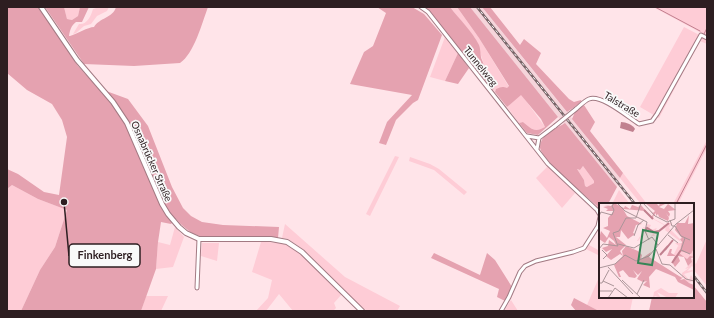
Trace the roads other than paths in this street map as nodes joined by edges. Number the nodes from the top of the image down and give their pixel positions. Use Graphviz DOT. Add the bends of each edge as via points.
graph roads {
  1 [pos="41,7"];
  2 [pos="421,7"];
  3 [pos="707,38"];
  4 [pos="527,136"];
  5 [pos="539,138"];
  6 [pos="537,149"];
  7 [pos="599,214"];
  8 [pos="599,221"];
  9 [pos="199,239"];
  10 [pos="197,288"];
  11 [pos="362,311"];
  12 [pos="501,311"];
  1 -- 9 [label="main road, Osnabrücker Straße" via="77,60 127,123 168,214 186,233"];
  2 -- 4 [label="street, Tunnelweg" via="428,12"];
  3 -- 5 [label="street, Talstraße, bridge" via="701,35 652,121 639,124 603,101 597,98 589,99"];
  4 -- 5 [label="street"];
  4 -- 6 [label="street"];
  5 -- 6 [label="street"];
  6 -- 7 [label="street" via="548,164"];
  8 -- 12 [label="street" via="584,248 525,266"];
  9 -- 10 [label="street"];
  9 -- 11 [label="main road, Osnabrücker Straße" via="271,239 287,242 302,252"];
}
